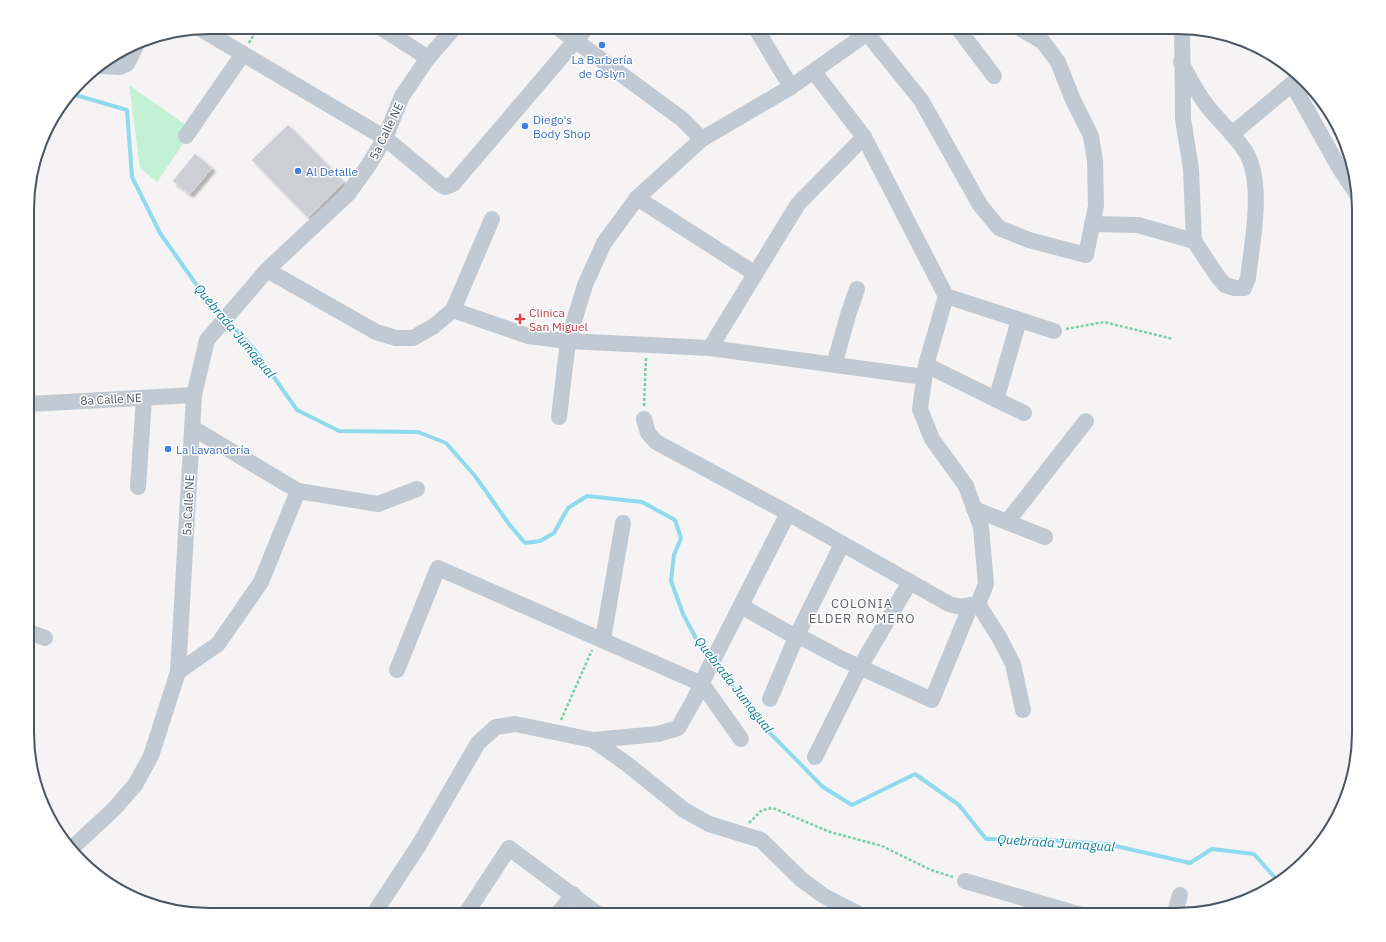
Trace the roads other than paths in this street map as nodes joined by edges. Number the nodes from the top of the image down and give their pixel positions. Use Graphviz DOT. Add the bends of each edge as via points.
graph roads {
  1 [pos="209,34"];
  2 [pos="391,34"];
  3 [pos="449,34"];
  4 [pos="567,34"];
  5 [pos="582,34"];
  6 [pos="759,34"];
  7 [pos="862,34"];
  8 [pos="872,34"];
  9 [pos="962,34"];
  10 [pos="1030,34"];
  11 [pos="1182,34"];
  12 [pos="577,41"];
  13 [pos="134,51"];
  14 [pos="243,54"];
  15 [pos="428,58"];
  16 [pos="1181,62"];
  17 [pos="107,66"];
  18 [pos="814,72"];
  19 [pos="994,76"];
  20 [pos="1296,82"];
  21 [pos="791,87"];
  22 [pos="1232,134"];
  23 [pos="186,136"];
  24 [pos="864,137"];
  25 [pos="385,138"];
  26 [pos="702,139"];
  27 [pos="1345,165"];
  28 [pos="1349,175"];
  29 [pos="637,198"];
  30 [pos="492,219"];
  31 [pos="1092,224"];
  32 [pos="1194,242"];
  33 [pos="267,270"];
  34 [pos="754,273"];
  35 [pos="857,289"];
  36 [pos="946,296"];
  37 [pos="453,310"];
  38 [pos="1019,320"];
  39 [pos="1054,331"];
  40 [pos="568,341"];
  41 [pos="710,348"];
  42 [pos="834,365"];
  43 [pos="925,371"];
  44 [pos="194,395"];
  45 [pos="144,398"];
  46 [pos="996,400"];
  47 [pos="34,404"];
  48 [pos="1024,413"];
  49 [pos="559,417"];
  50 [pos="644,419"];
  51 [pos="1086,421"];
  52 [pos="193,428"];
  53 [pos="138,487"];
  54 [pos="417,488"];
  55 [pos="298,491"];
  56 [pos="974,509"];
  57 [pos="788,513"];
  58 [pos="1007,522"];
  59 [pos="623,523"];
  60 [pos="1045,537"];
  61 [pos="842,544"];
  62 [pos="910,582"];
  63 [pos="974,605"];
  64 [pos="741,606"];
  65 [pos="34,634"];
  66 [pos="797,635"];
  67 [pos="45,638"];
  68 [pos="600,638"];
  69 [pos="860,667"];
  70 [pos="397,670"];
  71 [pos="178,672"];
  72 [pos="705,677"];
  73 [pos="770,699"];
  74 [pos="1023,710"];
  75 [pos="741,739"];
  76 [pos="593,740"];
  77 [pos="815,757"];
  78 [pos="75,845"];
  79 [pos="965,881"];
  80 [pos="573,894"];
  81 [pos="1180,895"];
  82 [pos="378,908"];
  83 [pos="470,908"];
  84 [pos="562,908"];
  85 [pos="590,908"];
  86 [pos="847,908"];
  87 [pos="1057,908"];
  88 [pos="1176,908"];
  1 -- 14 [label="street"];
  2 -- 15 [label="street"];
  3 -- 15 [label="street, 5a Calle NE"];
  4 -- 12 [label="street"];
  5 -- 12 [label="street"];
  6 -- 21 [label="street"];
  7 -- 18 [label="street"];
  8 -- 31 [label="street" via="921,100 980,205 999,228 1029,240 1086,255"];
  9 -- 19 [label="street"];
  10 -- 31 [label="street" via="1043,42 1058,62 1091,136 1096,206"];
  11 -- 16 [label="street"];
  12 -- 25 [label="street" via="453,184 446,187 440,184"];
  12 -- 26 [label="street" via="682,119"];
  13 -- 17 [label="street" via="128,64 120,67"];
  14 -- 23 [label="street"];
  14 -- 25 [label="street"];
  15 -- 25 [label="street, 5a Calle NE" via="402,96"];
  16 -- 22 [label="street" via="1191,83"];
  16 -- 32 [label="street" via="1183,119 1191,169"];
  18 -- 21 [label="street"];
  18 -- 24 [label="street"];
  20 -- 22 [label="street"];
  20 -- 27 [label="street"];
  21 -- 26 [label="street"];
  22 -- 32 [label="street" via="1247,155 1253,172 1256,210 1248,278 1244,288 1225,285"];
  24 -- 34 [label="street" via="798,204"];
  24 -- 36 [label="street"];
  25 -- 33 [label="street, 5a Calle NE" via="348,194"];
  26 -- 29 [label="street"];
  27 -- 28 [label="street"];
  29 -- 34 [label="street"];
  29 -- 40 [label="street" via="604,243 585,285"];
  30 -- 37 [label="street"];
  31 -- 32 [label="street" via="1138,225"];
  33 -- 37 [label="street" via="376,332 396,338 413,338 434,326"];
  33 -- 44 [label="street, 5a Calle NE" via="207,340"];
  34 -- 41 [label="street"];
  35 -- 42 [label="street"];
  36 -- 38 [label="street"];
  36 -- 43 [label="street"];
  37 -- 40 [label="street" via="528,336"];
  38 -- 39 [label="street"];
  38 -- 46 [label="street"];
  40 -- 41 [label="street"];
  40 -- 49 [label="street"];
  41 -- 42 [label="street"];
  42 -- 43 [label="street"];
  43 -- 46 [label="street"];
  43 -- 56 [label="street" via="920,409 932,439 966,486"];
  44 -- 45 [label="street, 8a Calle NE"];
  44 -- 52 [label="street, 5a Calle NE"];
  45 -- 47 [label="street, 8a Calle NE"];
  45 -- 53 [label="street"];
  46 -- 48 [label="street"];
  50 -- 57 [label="street" via="648,433 656,442"];
  51 -- 58 [label="street"];
  52 -- 55 [label="street"];
  52 -- 71 [label="street, 5a Calle NE"];
  54 -- 55 [label="street" via="378,504"];
  55 -- 71 [label="street" via="261,582 218,644"];
  56 -- 58 [label="street"];
  56 -- 63 [label="street" via="981,527 986,584"];
  57 -- 61 [label="street"];
  57 -- 64 [label="street"];
  58 -- 60 [label="street"];
  59 -- 68 [label="street"];
  61 -- 62 [label="street"];
  61 -- 66 [label="street"];
  62 -- 63 [label="street" via="949,604 961,607"];
  62 -- 69 [label="street"];
  63 -- 69 [label="street" via="932,700"];
  63 -- 74 [label="street" via="999,637 1013,664"];
  64 -- 66 [label="street" via="794,636"];
  64 -- 72 [label="street"];
  65 -- 67 [label="street"];
  66 -- 69 [label="street"];
  66 -- 73 [label="street"];
  68 -- 70 [label="street" via="438,568"];
  68 -- 72 [label="street"];
  69 -- 77 [label="street"];
  71 -- 78 [label="street, 5a Calle NE" via="151,756 135,785 114,809"];
  72 -- 75 [label="street"];
  72 -- 76 [label="street" via="678,728 658,734"];
  76 -- 82 [label="street" via="515,724 496,727 478,744 419,845"];
  76 -- 86 [label="street" via="684,810 709,824 761,840 802,880 824,896"];
  79 -- 87 [label="street"];
  80 -- 83 [label="street" via="509,848"];
  80 -- 84 [label="street"];
  80 -- 85 [label="street"];
  81 -- 88 [label="street"];
}
